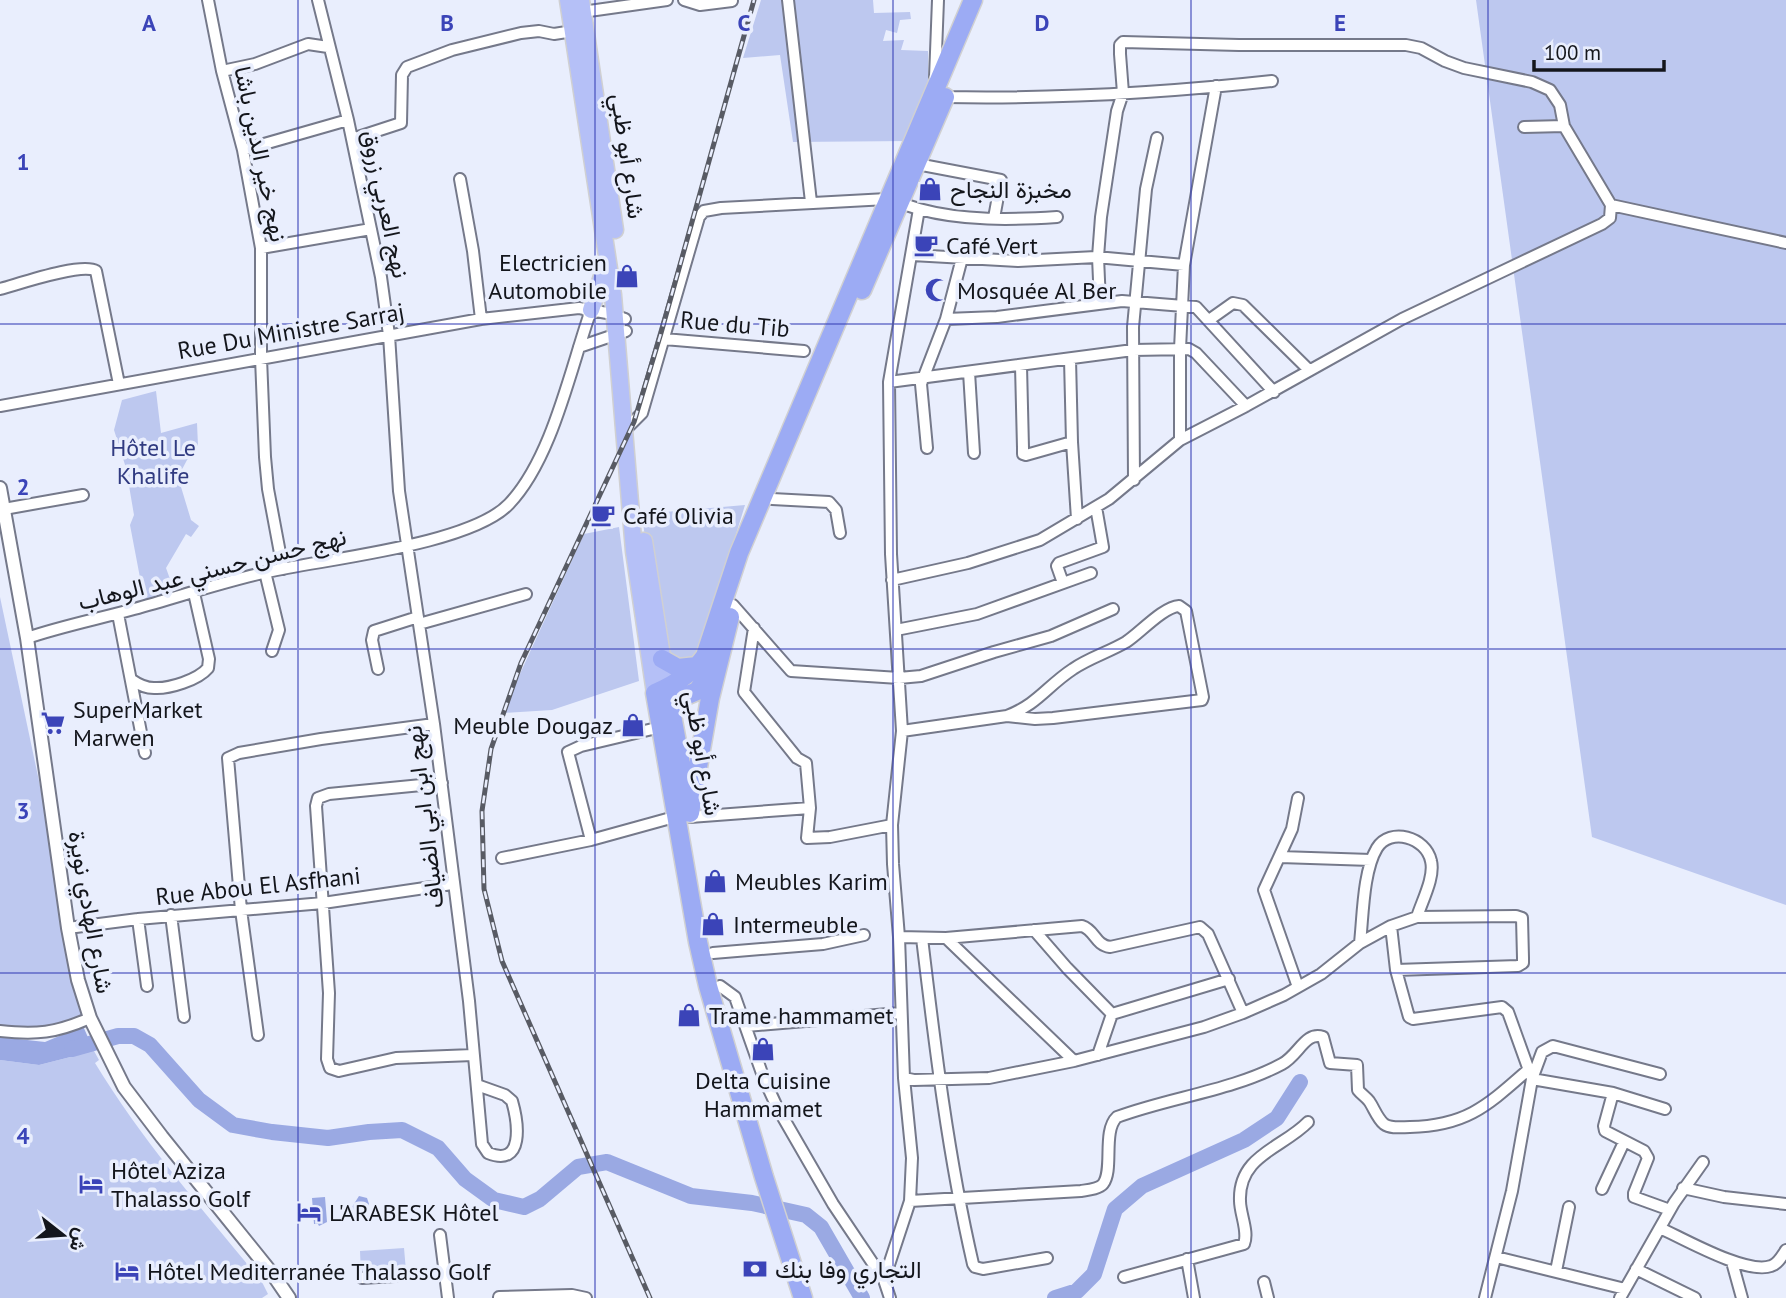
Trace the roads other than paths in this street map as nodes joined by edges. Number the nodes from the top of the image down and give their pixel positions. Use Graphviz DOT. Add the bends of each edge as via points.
graph roads {
  1 [pos="208,0"];
  2 [pos="318,0"];
  3 [pos="568,0"];
  4 [pos="667,0"];
  5 [pos="684,0"];
  6 [pos="788,0"];
  7 [pos="938,0"];
  8 [pos="973,0"];
  9 [pos="985,0"];
  10 [pos="732,1"];
  11 [pos="582,6"];
  12 [pos="573,32"];
  13 [pos="328,47"];
  14 [pos="222,71"];
  15 [pos="585,72"];
  16 [pos="1272,81"];
  17 [pos="1216,86"];
  18 [pos="1123,93"];
  19 [pos="940,94"];
  20 [pos="348,120"];
  21 [pos="1564,126"];
  22 [pos="1524,127"];
  23 [pos="1157,138"];
  24 [pos="352,139"];
  25 [pos="243,150"];
  26 [pos="917,164"];
  27 [pos="460,179"];
  28 [pos="894,201"];
  29 [pos="811,202"];
  30 [pos="1611,205"];
  31 [pos="919,209"];
  32 [pos="1057,217"];
  33 [pos="994,218"];
  34 [pos="371,229"];
  35 [pos="1786,243"];
  36 [pos="261,248"];
  37 [pos="912,255"];
  38 [pos="1098,257"];
  39 [pos="961,258"];
  40 [pos="608,259"];
  41 [pos="1138,260"];
  42 [pos="1184,265"];
  43 [pos="0,289"];
  44 [pos="1135,302"];
  45 [pos="1100,303"];
  46 [pos="1182,304"];
  47 [pos="590,310"];
  48 [pos="481,319"];
  49 [pos="946,319"];
  50 [pos="1209,320"];
  51 [pos="621,325"];
  52 [pos="389,335"];
  53 [pos="664,339"];
  54 [pos="579,347"];
  55 [pos="1180,349"];
  56 [pos="1133,350"];
  57 [pos="804,351"];
  58 [pos="261,358"];
  59 [pos="1070,359"];
  60 [pos="1021,366"];
  61 [pos="1309,370"];
  62 [pos="969,372"];
  63 [pos="923,378"];
  64 [pos="890,382"];
  65 [pos="119,384"];
  66 [pos="1273,392"];
  67 [pos="0,406"];
  68 [pos="1247,406"];
  69 [pos="629,427"];
  70 [pos="1180,440"];
  71 [pos="1072,442"];
  72 [pos="927,448"];
  73 [pos="974,453"];
  74 [pos="1133,480"];
  75 [pos="0,488"];
  76 [pos="83,495"];
  77 [pos="772,499"];
  78 [pos="1096,507"];
  79 [pos="4,509"];
  80 [pos="1077,519"];
  81 [pos="840,533"];
  82 [pos="408,545"];
  83 [pos="284,569"];
  84 [pos="265,572"];
  85 [pos="1091,573"];
  86 [pos="892,580"];
  87 [pos="1063,583"];
  88 [pos="194,593"];
  89 [pos="526,594"];
  90 [pos="733,605"];
  91 [pos="1113,610"];
  92 [pos="118,614"];
  93 [pos="419,621"];
  94 [pos="754,628"];
  95 [pos="896,630"];
  96 [pos="27,638"];
  97 [pos="272,651"];
  98 [pos="662,659"];
  99 [pos="718,661"];
  100 [pos="697,666"];
  101 [pos="378,669"];
  102 [pos="899,678"];
  103 [pos="132,680"];
  104 [pos="662,698"];
  105 [pos="1007,716"];
  106 [pos="434,724"];
  107 [pos="661,727"];
  108 [pos="902,731"];
  109 [pos="145,753"];
  110 [pos="442,783"];
  111 [pos="1298,797"];
  112 [pos="810,808"];
  113 [pos="686,815"];
  114 [pos="892,825"];
  115 [pos="591,840"];
  116 [pos="1280,857"];
  117 [pos="502,858"];
  118 [pos="1371,860"];
  119 [pos="453,884"];
  120 [pos="323,903"];
  121 [pos="241,910"];
  122 [pos="171,915"];
  123 [pos="1417,917"];
  124 [pos="138,919"];
  125 [pos="1391,926"];
  126 [pos="68,928"];
  127 [pos="1034,930"];
  128 [pos="864,935"];
  129 [pos="899,937"];
  130 [pos="922,938"];
  131 [pos="946,938"];
  132 [pos="1360,943"];
  133 [pos="713,953"];
  134 [pos="1396,970"];
  135 [pos="1229,979"];
  136 [pos="147,986"];
  137 [pos="720,986"];
  138 [pos="1298,987"];
  139 [pos="900,1013"];
  140 [pos="1243,1013"];
  141 [pos="1112,1014"];
  142 [pos="184,1017"];
  143 [pos="91,1021"];
  144 [pos="746,1026"];
  145 [pos="0,1031"];
  146 [pos="258,1035"];
  147 [pos="473,1055"];
  148 [pos="1098,1055"];
  149 [pos="1074,1061"];
  150 [pos="1530,1074"];
  151 [pos="1660,1074"];
  152 [pos="904,1078"];
  153 [pos="939,1078"];
  154 [pos="477,1085"];
  155 [pos="1613,1093"];
  156 [pos="1665,1109"];
  157 [pos="1308,1122"];
  158 [pos="1624,1142"];
  159 [pos="1703,1162"];
  160 [pos="771,1182"];
  161 [pos="1683,1188"];
  162 [pos="1601,1189"];
  163 [pos="958,1198"];
  164 [pos="910,1201"];
  165 [pos="1786,1204"];
  166 [pos="1569,1207"];
  167 [pos="1670,1210"];
  168 [pos="781,1216"];
  169 [pos="1661,1228"];
  170 [pos="440,1235"];
  171 [pos="1786,1250"];
  172 [pos="1496,1257"];
  173 [pos="1047,1258"];
  174 [pos="1187,1259"];
  175 [pos="1732,1262"];
  176 [pos="1636,1269"];
  177 [pos="1556,1271"];
  178 [pos="444,1273"];
  179 [pos="1124,1277"];
  180 [pos="362,1278"];
  181 [pos="884,1280"];
  182 [pos="1264,1282"];
  183 [pos="1674,1293"];
  184 [pos="1623,1295"];
  185 [pos="289,1298"];
  186 [pos="448,1298"];
  187 [pos="488,1298"];
  188 [pos="499,1298"];
  189 [pos="586,1298"];
  190 [pos="803,1298"];
  191 [pos="814,1298"];
  192 [pos="890,1298"];
  193 [pos="1194,1298"];
  194 [pos="1268,1298"];
  195 [pos="1485,1298"];
  196 [pos="1695,1298"];
  197 [pos="1742,1298"];
  1 -- 14 [label="street, نهج خير الدين باشا"];
  2 -- 13 [label="street, نهج العربي زروق"];
  3 -- 12 [label="main road, شارع أبو ظبي"];
  4 -- 11 [label="street"];
  5 -- 10 [label="street" via="700,5"];
  6 -- 29 [label="street"];
  7 -- 19 [label="street"];
  8 -- 19 [label="highway"];
  9 -- 19 [label="highway"];
  11 -- 15 [label="main road, شارع أبو ظبي"];
  12 -- 15 [label="main road, شارع أبو ظبي"];
  12 -- 24 [label="street" via="521,33 407,67 402,75 401,123"];
  13 -- 14 [label="street" via="308,44"];
  13 -- 20 [label="street, نهج العربي زروق"];
  14 -- 25 [label="street, نهج خير الدين باشا"];
  15 -- 40 [label="main road, شارع أبو ظبي"];
  15 -- 51 [label="main road, شارع أبو ظبي"];
  16 -- 17 [label="street"];
  17 -- 18 [label="street"];
  17 -- 42 [label="street"];
  18 -- 19 [label="street" via="1059,97"];
  18 -- 21 [label="street" via="1123,42 1406,45 1464,68 1542,85 1556,96"];
  18 -- 38 [label="street"];
  19 -- 26 [label="highway"];
  19 -- 28 [label="highway"];
  20 -- 24 [label="street, نهج العربي زروق"];
  20 -- 25 [label="street"];
  21 -- 22 [label="street"];
  21 -- 30 [label="street"];
  23 -- 41 [label="street"];
  24 -- 34 [label="street, نهج العربي زروق"];
  25 -- 36 [label="street, نهج خير الدين باشا"];
  26 -- 28 [label="highway"];
  26 -- 33 [label="street" via="1000,179"];
  27 -- 48 [label="street"];
  28 -- 29 [label="street"];
  28 -- 31 [label="street"];
  28 -- 77 [label="highway"];
  28 -- 100 [label="highway" via="739,553 710,644"];
  29 -- 53 [label="street" via="721,208 701,214"];
  30 -- 35 [label="street"];
  30 -- 61 [label="street" via="1610,218 1602,224 1402,319"];
  31 -- 33 [label="street"];
  31 -- 37 [label="street"];
  32 -- 33 [label="street"];
  34 -- 36 [label="street"];
  34 -- 52 [label="street, نهج العربي زروق"];
  36 -- 58 [label="street, نهج خير الدين باشا"];
  37 -- 39 [label="street"];
  37 -- 64 [label="street"];
  38 -- 39 [label="street"];
  38 -- 41 [label="street"];
  38 -- 45 [label="street"];
  39 -- 49 [label="street"];
  40 -- 47 [label="main road"];
  40 -- 51 [label="main road, شارع أبو ظبي"];
  41 -- 42 [label="street"];
  41 -- 44 [label="street"];
  42 -- 46 [label="street"];
  43 -- 65 [label="street" via="58,273 96,271"];
  44 -- 45 [label="street"];
  44 -- 46 [label="street"];
  44 -- 56 [label="street"];
  45 -- 49 [label="street"];
  46 -- 50 [label="street" via="1196,307"];
  46 -- 55 [label="street"];
  47 -- 48 [label="street, Rue Du Ministre Sarraj"];
  47 -- 51 [label="street, Rue Du Ministre Sarraj"];
  47 -- 54 [label="street, نهج حسن حسني عبد الوهاب"];
  48 -- 52 [label="street, Rue Du Ministre Sarraj"];
  49 -- 63 [label="street"];
  50 -- 61 [label="street" via="1233,303 1243,305"];
  50 -- 66 [label="street"];
  51 -- 54 [label="street"];
  51 -- 69 [label="main road, شارع أبو ظبي"];
  52 -- 58 [label="street, Rue Du Ministre Sarraj"];
  52 -- 82 [label="street, نهج العربي زروق" via="395,459"];
  53 -- 57 [label="street, Rue du Tib"];
  53 -- 69 [label="street" via="642,413"];
  54 -- 82 [label="street, نهج حسن حسني عبد الوهاب" via="536,465 507,506 477,526"];
  55 -- 56 [label="street"];
  55 -- 68 [label="street" via="1196,353"];
  55 -- 70 [label="street"];
  56 -- 59 [label="street"];
  56 -- 74 [label="street"];
  58 -- 65 [label="street, Rue Du Ministre Sarraj"];
  58 -- 83 [label="street, نهج خير الدين باشا" via="268,489"];
  59 -- 60 [label="street"];
  59 -- 71 [label="street"];
  60 -- 62 [label="street"];
  60 -- 71 [label="street" via="1023,454"];
  61 -- 66 [label="street"];
  62 -- 63 [label="street"];
  62 -- 73 [label="street"];
  63 -- 64 [label="street"];
  63 -- 72 [label="street"];
  64 -- 86 [label="street"];
  65 -- 67 [label="street, Rue Du Ministre Sarraj"];
  66 -- 68 [label="street"];
  68 -- 70 [label="street"];
  69 -- 98 [label="main road, شارع أبو ظبي"];
  69 -- 104 [label="main road, شارع أبو ظبي" via="638,589"];
  70 -- 74 [label="street"];
  71 -- 80 [label="street"];
  74 -- 78 [label="street"];
  75 -- 79 [label="street, شارع الهادي نويرة"];
  76 -- 79 [label="street"];
  77 -- 81 [label="street" via="829,502 836,510"];
  77 -- 90 [label="highway"];
  78 -- 80 [label="street"];
  78 -- 87 [label="street" via="1103,547 1059,563"];
  79 -- 96 [label="street, شارع الهادي نويرة"];
  80 -- 86 [label="street" via="1019,547"];
  82 -- 83 [label="street, نهج حسن حسني عبد الوهاب"];
  82 -- 93 [label="street, نهج ابن ابي الضياف"];
  83 -- 84 [label="street, نهج حسن حسني عبد الوهاب"];
  84 -- 88 [label="street, نهج حسن حسني عبد الوهاب"];
  84 -- 97 [label="street" via="279,630"];
  85 -- 87 [label="street"];
  86 -- 95 [label="street"];
  87 -- 95 [label="street" via="977,614"];
  88 -- 92 [label="street, نهج حسن حسني عبد الوهاب"];
  88 -- 103 [label="street" via="208,668 201,675 161,688"];
  89 -- 93 [label="street"];
  90 -- 94 [label="street"];
  90 -- 99 [label="highway"];
  91 -- 102 [label="street" via="1028,644 921,676"];
  92 -- 96 [label="street, نهج حسن حسني عبد الوهاب"];
  92 -- 103 [label="street"];
  93 -- 101 [label="street" via="374,631"];
  93 -- 106 [label="street, نهج ابن ابي الضياف"];
  94 -- 102 [label="street" via="791,671"];
  94 -- 112 [label="street" via="744,692 806,763"];
  95 -- 102 [label="street"];
  96 -- 126 [label="street, شارع الهادي نويرة"];
  98 -- 100 [label="highway" via="678,668"];
  98 -- 104 [label="main road, شارع أبو ظبي"];
  99 -- 104 [label="highway" via="697,691"];
  99 -- 113 [label="highway"];
  100 -- 104 [label="highway"];
  102 -- 108 [label="street"];
  103 -- 109 [label="street"];
  104 -- 107 [label="highway, شارع أبو ظبي"];
  104 -- 113 [label="highway, شارع أبو ظبي"];
  105 -- 105 [label="street" via="1032,704 1065,674 1125,642 1173,607 1185,611 1202,700 1053,718"];
  105 -- 108 [label="street"];
  106 -- 110 [label="street, نهج ابن ابي الضياف"];
  106 -- 121 [label="street" via="230,756"];
  107 -- 113 [label="highway, شارع أبو ظبي"];
  107 -- 115 [label="street" via="568,752"];
  108 -- 114 [label="street"];
  110 -- 119 [label="street, نهج ابن ابي الضياف"];
  110 -- 120 [label="street" via="318,798"];
  111 -- 116 [label="street"];
  112 -- 113 [label="street"];
  112 -- 114 [label="street" via="807,837 811,839"];
  113 -- 115 [label="street"];
  113 -- 133 [label="highway, شارع أبو ظبي"];
  113 -- 160 [label="highway, شارع أبو ظبي" via="698,942 708,986"];
  114 -- 129 [label="street"];
  115 -- 117 [label="street"];
  116 -- 118 [label="street"];
  116 -- 138 [label="street" via="1266,883 1265,897"];
  118 -- 123 [label="street" via="1383,840 1392,837 1402,836 1423,847 1432,863 1431,876"];
  118 -- 132 [label="street"];
  119 -- 120 [label="street, Rue Abou El Asfhani"];
  119 -- 147 [label="street, نهج ابن ابي الضياف"];
  120 -- 121 [label="street, Rue Abou El Asfhani"];
  120 -- 147 [label="street" via="330,1068 339,1071 396,1058"];
  121 -- 122 [label="street, Rue Abou El Asfhani"];
  121 -- 146 [label="street"];
  122 -- 124 [label="street, Rue Abou El Asfhani"];
  122 -- 142 [label="street"];
  123 -- 125 [label="street"];
  123 -- 134 [label="street" via="1519,917 1523,922 1522,963"];
  124 -- 126 [label="street, Rue Abou El Asfhani"];
  124 -- 136 [label="street"];
  125 -- 132 [label="street"];
  125 -- 134 [label="street"];
  126 -- 143 [label="street, شارع الهادي نويرة"];
  127 -- 131 [label="street"];
  127 -- 135 [label="street" via="1082,926 1098,943 1110,947 1203,928"];
  127 -- 141 [label="street"];
  128 -- 133 [label="street" via="823,944"];
  129 -- 130 [label="street"];
  129 -- 139 [label="street"];
  130 -- 131 [label="street"];
  130 -- 153 [label="street"];
  131 -- 149 [label="street"];
  132 -- 138 [label="street"];
  133 -- 137 [label="highway, شارع أبو ظبي"];
  134 -- 150 [label="street" via="1411,1019 1506,1009"];
  135 -- 140 [label="street"];
  135 -- 141 [label="street"];
  137 -- 144 [label="street" via="735,997"];
  137 -- 160 [label="highway, شارع أبو ظبي"];
  138 -- 140 [label="street"];
  139 -- 144 [label="street"];
  139 -- 152 [label="street"];
  140 -- 148 [label="street"];
  141 -- 148 [label="street"];
  143 -- 145 [label="street" via="51,1033"];
  143 -- 185 [label="street, شارع الهادي نويرة" via="136,1103"];
  144 -- 181 [label="street" via="776,1107"];
  147 -- 154 [label="street, نهج ابن ابي الضياف"];
  148 -- 149 [label="street"];
  149 -- 153 [label="street" via="989,1078"];
  150 -- 151 [label="street" via="1542,1052 1553,1046"];
  150 -- 155 [label="street"];
  150 -- 163 [label="street" via="1471,1115 1419,1127 1393,1127 1382,1122 1358,1090 1357,1065 1330,1063 1323,1037 1312,1036 1282,1064 1117,1117 1111,1124 1105,1180 1098,1187"];
  150 -- 172 [label="street" via="1512,1191"];
  152 -- 153 [label="street"];
  152 -- 164 [label="street" via="912,1145"];
  153 -- 163 [label="street"];
  154 -- 154 [label="street, نهج ابن ابي الضياف" via="484,1149 492,1155 506,1155 516,1143 512,1101"];
  155 -- 156 [label="street"];
  155 -- 158 [label="street" via="1604,1129"];
  157 -- 174 [label="street" via="1292,1138 1259,1156 1243,1181 1244,1244"];
  158 -- 162 [label="street"];
  158 -- 167 [label="street" via="1648,1157 1634,1197"];
  159 -- 161 [label="street"];
  160 -- 168 [label="highway"];
  161 -- 165 [label="street"];
  161 -- 167 [label="street"];
  163 -- 164 [label="street"];
  163 -- 173 [label="street" via="975,1267"];
  164 -- 181 [label="street"];
  166 -- 177 [label="street"];
  167 -- 169 [label="street"];
  168 -- 190 [label="highway"];
  168 -- 191 [label="highway"];
  169 -- 175 [label="street"];
  169 -- 176 [label="street"];
  170 -- 178 [label="street"];
  171 -- 175 [label="street" via="1770,1267"];
  172 -- 177 [label="street"];
  172 -- 195 [label="street"];
  174 -- 179 [label="street"];
  174 -- 193 [label="street"];
  175 -- 197 [label="street"];
  176 -- 183 [label="street"];
  176 -- 184 [label="street"];
  177 -- 184 [label="street"];
  178 -- 180 [label="street"];
  178 -- 186 [label="street"];
  181 -- 192 [label="street"];
  182 -- 194 [label="street"];
  183 -- 196 [label="street"];
  187 -- 188 [label="street"];
  188 -- 189 [label="street"];
}
